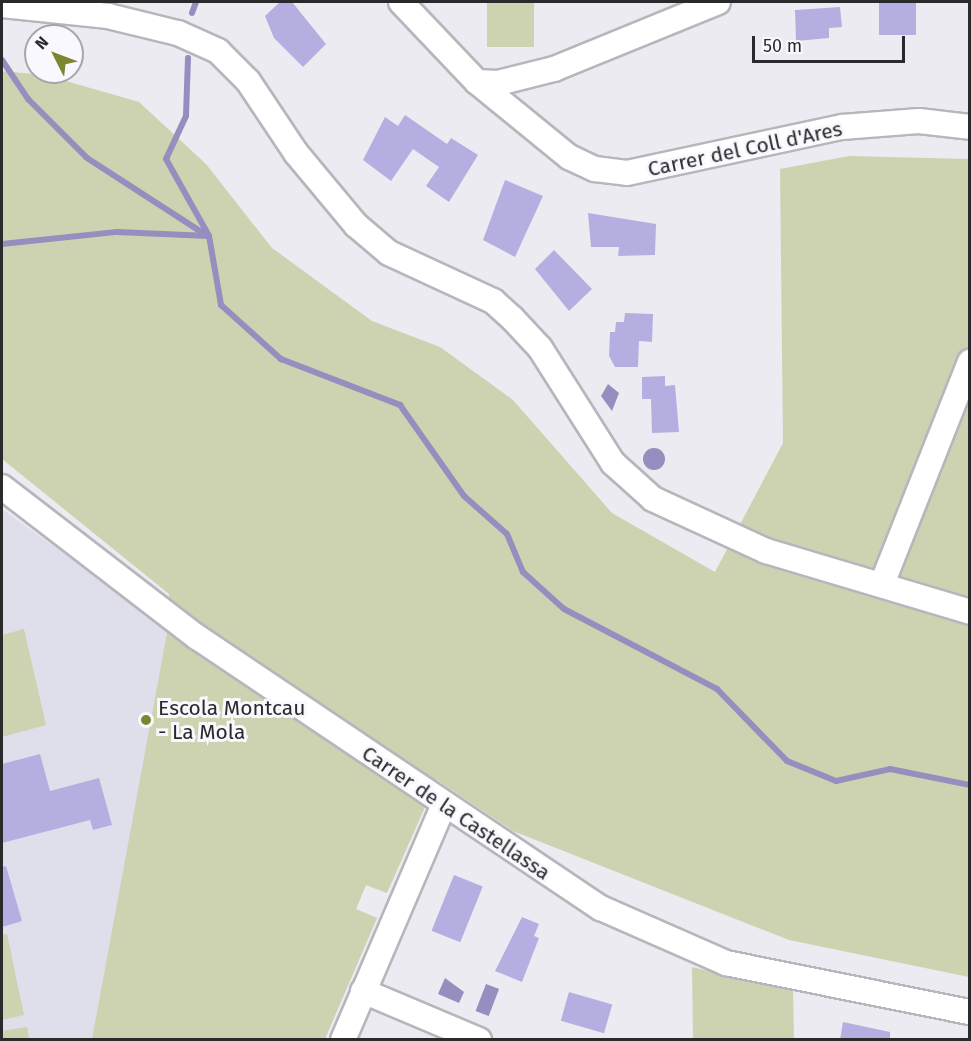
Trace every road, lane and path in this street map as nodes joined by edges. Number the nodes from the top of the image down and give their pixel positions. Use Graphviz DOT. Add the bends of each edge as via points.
graph roads {
  1 [pos="401,2"];
  2 [pos="718,2"];
  3 [pos="2,5"];
  4 [pos="477,82"];
  5 [pos="969,127"];
  6 [pos="969,362"];
  7 [pos="2,487"];
  8 [pos="882,584"];
  9 [pos="969,612"];
  10 [pos="443,807"];
  11 [pos="363,991"];
  12 [pos="969,1012"];
  13 [pos="343,1040"];
  14 [pos="479,1040"];
  1 -- 4 [label="street, Carrer del Coll d'Ares"];
  2 -- 4 [label="street" via="524,80"];
  3 -- 8 [label="street" via="108,16 178,33 218,51 248,81 296,153 356,225 390,253 493,301 512,318 540,348 598,442 632,483 716,532"];
  4 -- 5 [label="street, Carrer del Coll d'Ares" via="569,157 595,169 627,173 842,127 919,122"];
  6 -- 8 [label="street"];
  7 -- 10 [label="street, Carrer de la Castellassa" via="197,637"];
  8 -- 9 [label="street"];
  10 -- 11 [label="street"];
  10 -- 12 [label="street, Carrer de la Castellassa" via="601,908 687,950"];
  11 -- 13 [label="street"];
  11 -- 14 [label="street"];
}
